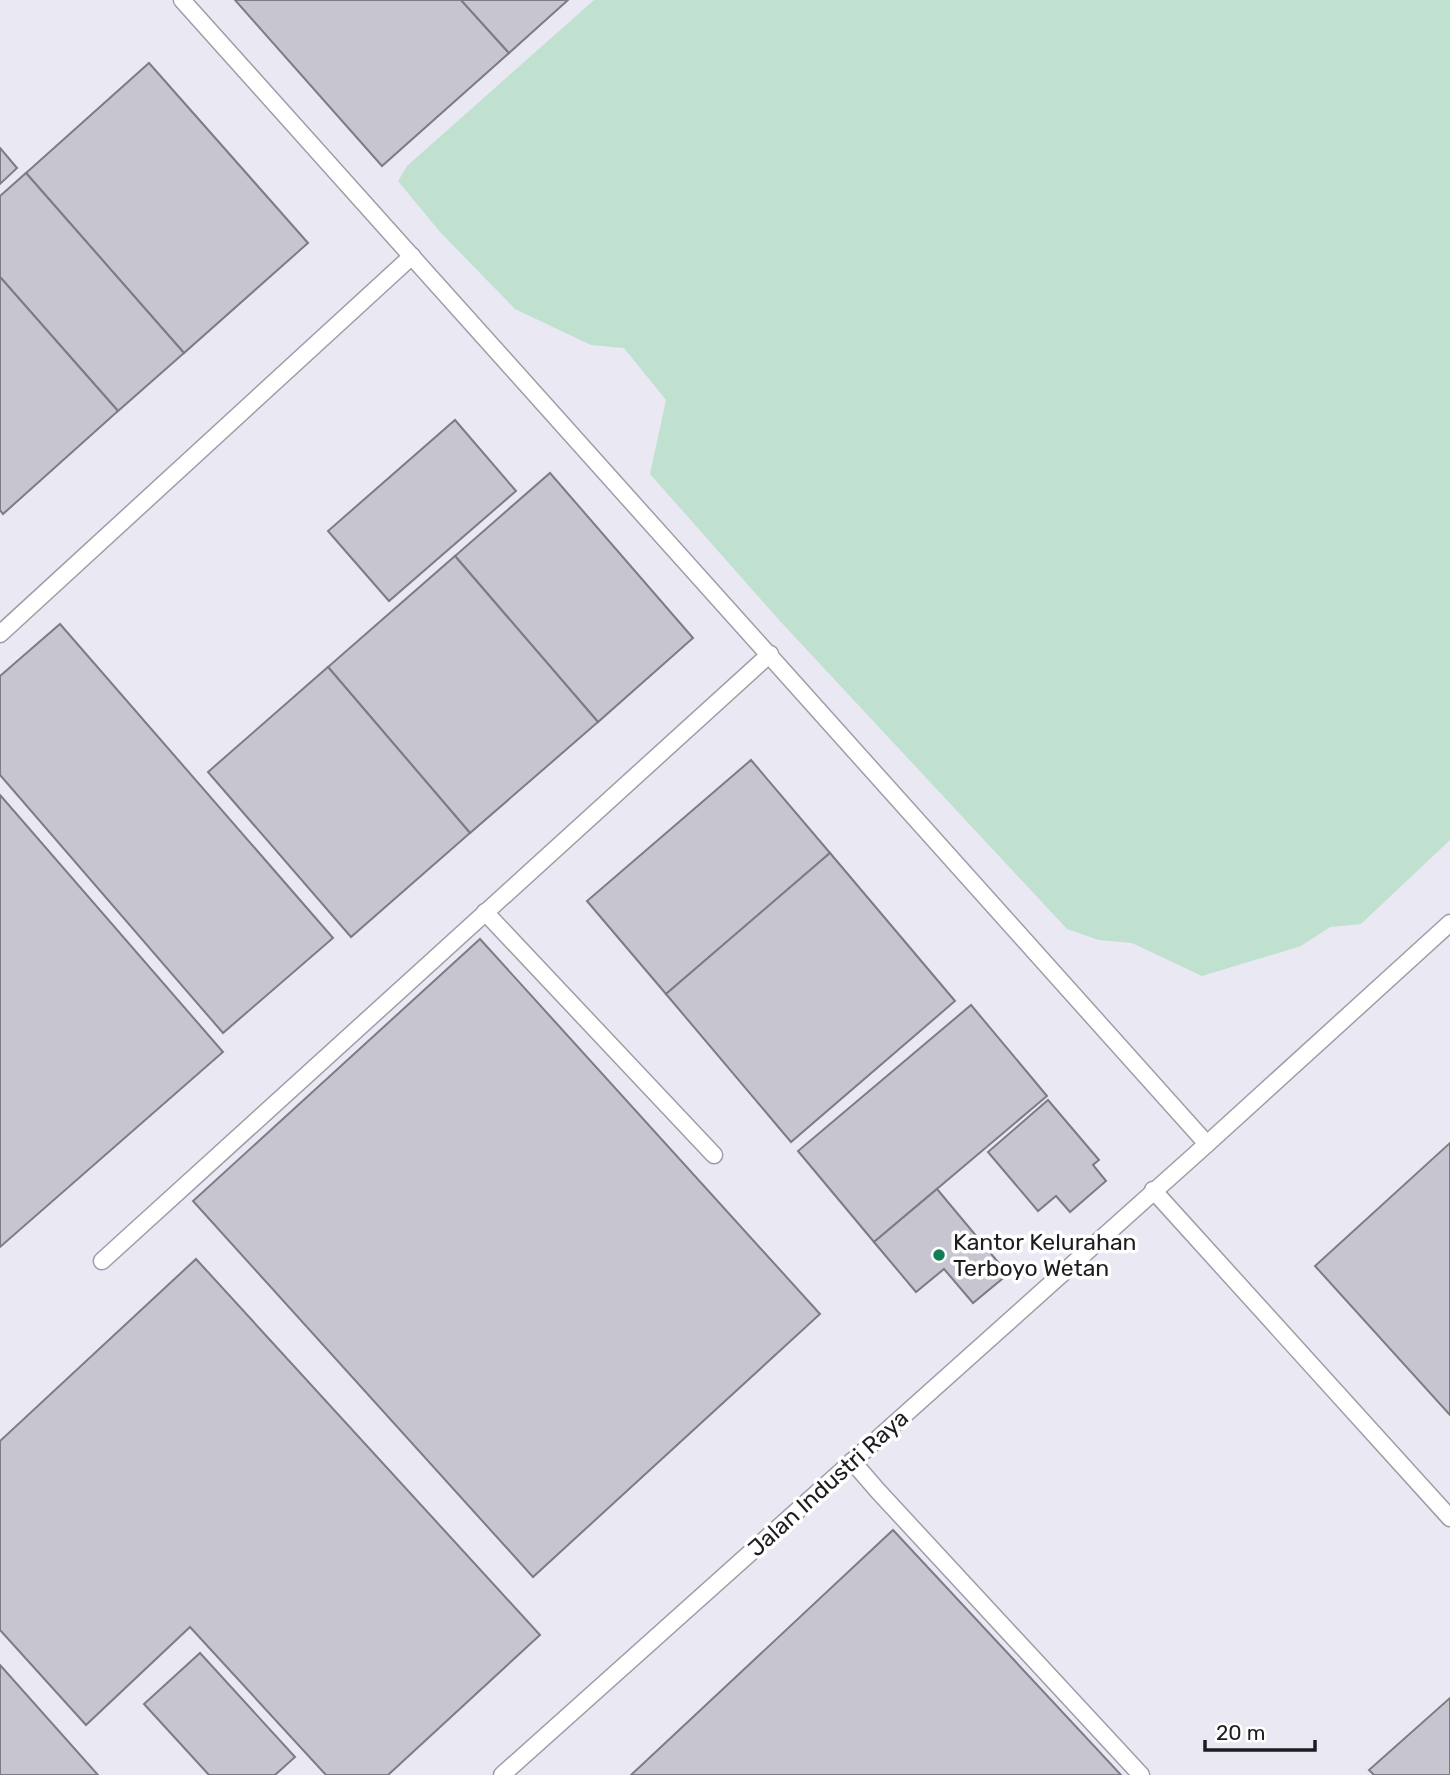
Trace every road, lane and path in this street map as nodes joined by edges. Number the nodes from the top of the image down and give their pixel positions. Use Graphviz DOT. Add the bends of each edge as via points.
graph roads {
  1 [pos="182,0"];
  2 [pos="412,256"];
  3 [pos="0,634"];
  4 [pos="769,654"];
  5 [pos="485,912"];
  6 [pos="1450,923"];
  7 [pos="1207,1144"];
  8 [pos="714,1155"];
  9 [pos="1153,1190"];
  10 [pos="102,1261"];
  11 [pos="852,1461"];
  12 [pos="1450,1518"];
  13 [pos="505,1774"];
  14 [pos="1141,1775"];
  1 -- 2 [label="lane"];
  2 -- 3 [label="lane"];
  2 -- 4 [label="lane"];
  4 -- 5 [label="lane"];
  4 -- 7 [label="lane"];
  5 -- 8 [label="lane"];
  5 -- 10 [label="lane"];
  6 -- 7 [label="lane, Jalan Industri Raya"];
  7 -- 9 [label="lane, Jalan Industri Raya"];
  9 -- 11 [label="lane, Jalan Industri Raya"];
  9 -- 12 [label="lane"];
  11 -- 13 [label="lane, Jalan Industri Raya"];
  11 -- 14 [label="lane"];
}
